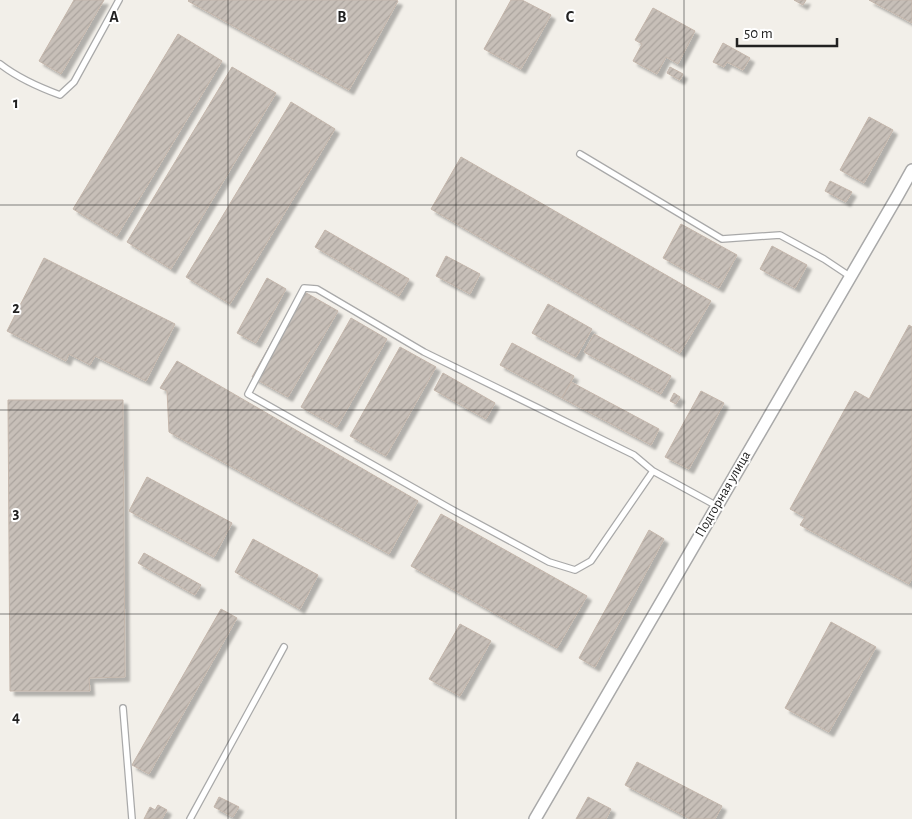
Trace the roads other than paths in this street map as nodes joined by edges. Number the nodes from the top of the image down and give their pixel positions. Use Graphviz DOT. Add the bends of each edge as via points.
graph roads {
  1 [pos="119,0"];
  2 [pos="0,64"];
  3 [pos="580,154"];
  4 [pos="912,170"];
  5 [pos="851,277"];
  6 [pos="653,471"];
  7 [pos="717,506"];
  8 [pos="284,647"];
  9 [pos="123,708"];
  10 [pos="132,819"];
  11 [pos="190,819"];
  12 [pos="535,819"];
  1 -- 2 [label="lane" via="74,82 60,95 38,87"];
  3 -- 5 [label="lane" via="722,240 780,236 824,258"];
  4 -- 5 [label="street, Подгорная улица"];
  5 -- 7 [label="street, Подгорная улица"];
  6 -- 6 [label="lane" via="592,561 575,570 549,562 248,394 304,288 318,289 424,352 634,455"];
  6 -- 7 [label="lane"];
  7 -- 12 [label="street, Подгорная улица"];
  8 -- 11 [label="lane"];
  9 -- 10 [label="lane"];
}
